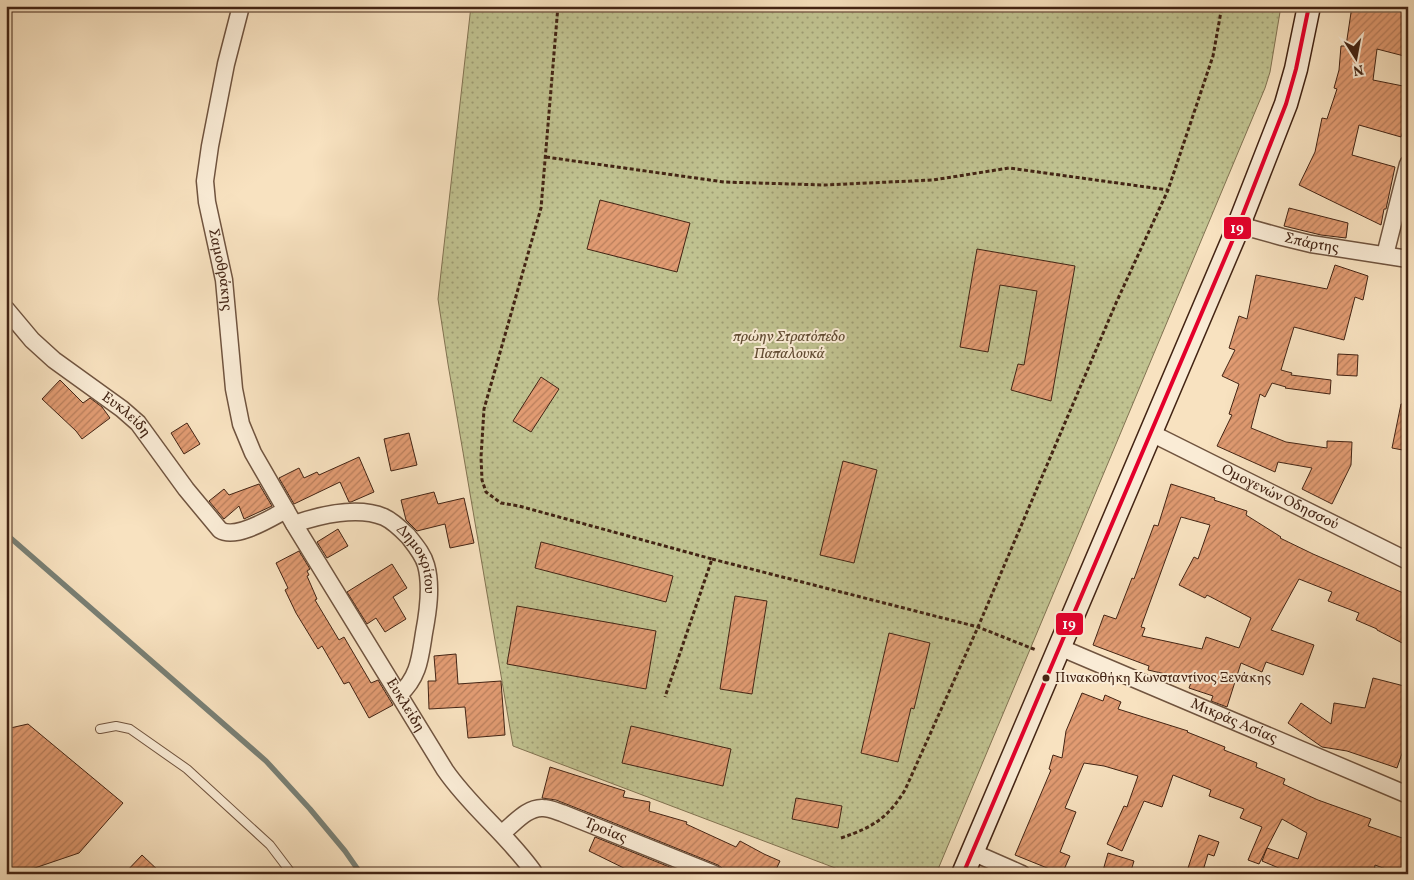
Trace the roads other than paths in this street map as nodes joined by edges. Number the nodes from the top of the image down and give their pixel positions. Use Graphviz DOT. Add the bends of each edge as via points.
graph roads {
  1 [pos="241,6"];
  2 [pos="1309,6"];
  3 [pos="1408,164"];
  4 [pos="1239,225"];
  5 [pos="1385,256"];
  6 [pos="1408,259"];
  7 [pos="6,309"];
  8 [pos="1151,433"];
  9 [pos="286,510"];
  10 [pos="294,524"];
  11 [pos="1408,561"];
  12 [pos="1057,652"];
  13 [pos="399,695"];
  14 [pos="100,729"];
  15 [pos="1408,795"];
  16 [pos="502,833"];
  17 [pos="972,852"];
  18 [pos="292,874"];
  19 [pos="535,874"];
  20 [pos="714,874"];
  21 [pos="963,874"];
  22 [pos="1022,874"];
  1 -- 9 [label="street, Σαμοθράκης" via="210,146 206,172 207,202 223,274 234,389 241,424 253,454"];
  2 -- 4 [label="main road" via="1288,97"];
  3 -- 5 [label="street"];
  4 -- 5 [label="street, Σπάρτης" via="1311,244"];
  4 -- 8 [label="main road"];
  5 -- 6 [label="street, Σπάρτης"];
  7 -- 9 [label="street, Ευκλείδη" via="54,360 138,423 220,530 228,533 244,530"];
  8 -- 11 [label="street, Ομογενών Οδησσού"];
  8 -- 12 [label="main road"];
  9 -- 10 [label="street, Σαμοθράκης"];
  10 -- 13 [label="street, Ευκλείδη"];
  10 -- 13 [label="street, Δημοκρίτου" via="340,513 380,516 398,526 423,555 429,580 425,627 414,677"];
  12 -- 15 [label="street, Μικράς Ασίας"];
  12 -- 17 [label="main road"];
  13 -- 16 [label="street, Ευκλείδη" via="450,777"];
  14 -- 18 [label="lane" via="116,726 130,729 187,768 270,845"];
  16 -- 19 [label="street, Ευκλείδη"];
  16 -- 20 [label="street, Τροίας" via="529,811 545,808"];
  17 -- 21 [label="main road"];
  17 -- 22 [label="street"];
}
